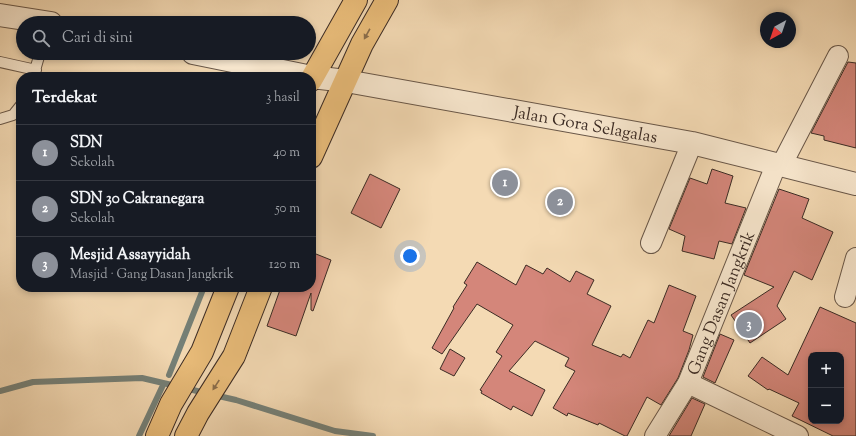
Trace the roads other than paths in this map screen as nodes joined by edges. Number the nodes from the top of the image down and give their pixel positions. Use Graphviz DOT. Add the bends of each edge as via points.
graph roads {
  1 [pos="356,0"];
  2 [pos="386,0"];
  3 [pos="0,15"];
  4 [pos="16,18"];
  5 [pos="838,56"];
  6 [pos="38,60"];
  7 [pos="226,60"];
  8 [pos="0,62"];
  9 [pos="28,72"];
  10 [pos="35,72"];
  11 [pos="283,72"];
  12 [pos="315,72"];
  13 [pos="316,78"];
  14 [pos="346,81"];
  15 [pos="16,111"];
  16 [pos="0,119"];
  17 [pos="692,144"];
  18 [pos="316,146"];
  19 [pos="778,165"];
  20 [pos="856,184"];
  21 [pos="651,243"];
  22 [pos="856,258"];
  23 [pos="226,292"];
  24 [pos="259,292"];
  25 [pos="845,297"];
  26 [pos="216,318"];
  27 [pos="246,327"];
  28 [pos="688,383"];
  29 [pos="157,436"];
  30 [pos="186,436"];
  31 [pos="655,436"];
  32 [pos="798,436"];
  1 -- 12 [label="highway"];
  2 -- 14 [label="highway, one-way" via="362,44"];
  3 -- 4 [label="street"];
  5 -- 19 [label="street, Gang Dasan Jangkrik"];
  6 -- 10 [label="lane"];
  7 -- 11 [label="street, Jalan Gora Selagalas"];
  8 -- 9 [label="lane"];
  13 -- 14 [label="street, Jalan Gora Selagalas"];
  14 -- 17 [label="street, Jalan Gora Selagalas"];
  14 -- 18 [label="highway"];
  15 -- 16 [label="lane" via="13,115"];
  17 -- 19 [label="street, Jalan Gora Selagalas"];
  17 -- 21 [label="street"];
  19 -- 20 [label="street, Jalan Gora Selagalas"];
  19 -- 28 [label="street, Gang Dasan Jangkrik"];
  22 -- 25 [label="street"];
  23 -- 26 [label="highway"];
  24 -- 27 [label="highway"];
  26 -- 27 [label="highway"];
  26 -- 29 [label="highway" via="202,352 171,404"];
  27 -- 30 [label="highway, one-way" via="234,356"];
  28 -- 31 [label="street, Gang Dasan Jangkrik"];
  28 -- 32 [label="street"];
}
